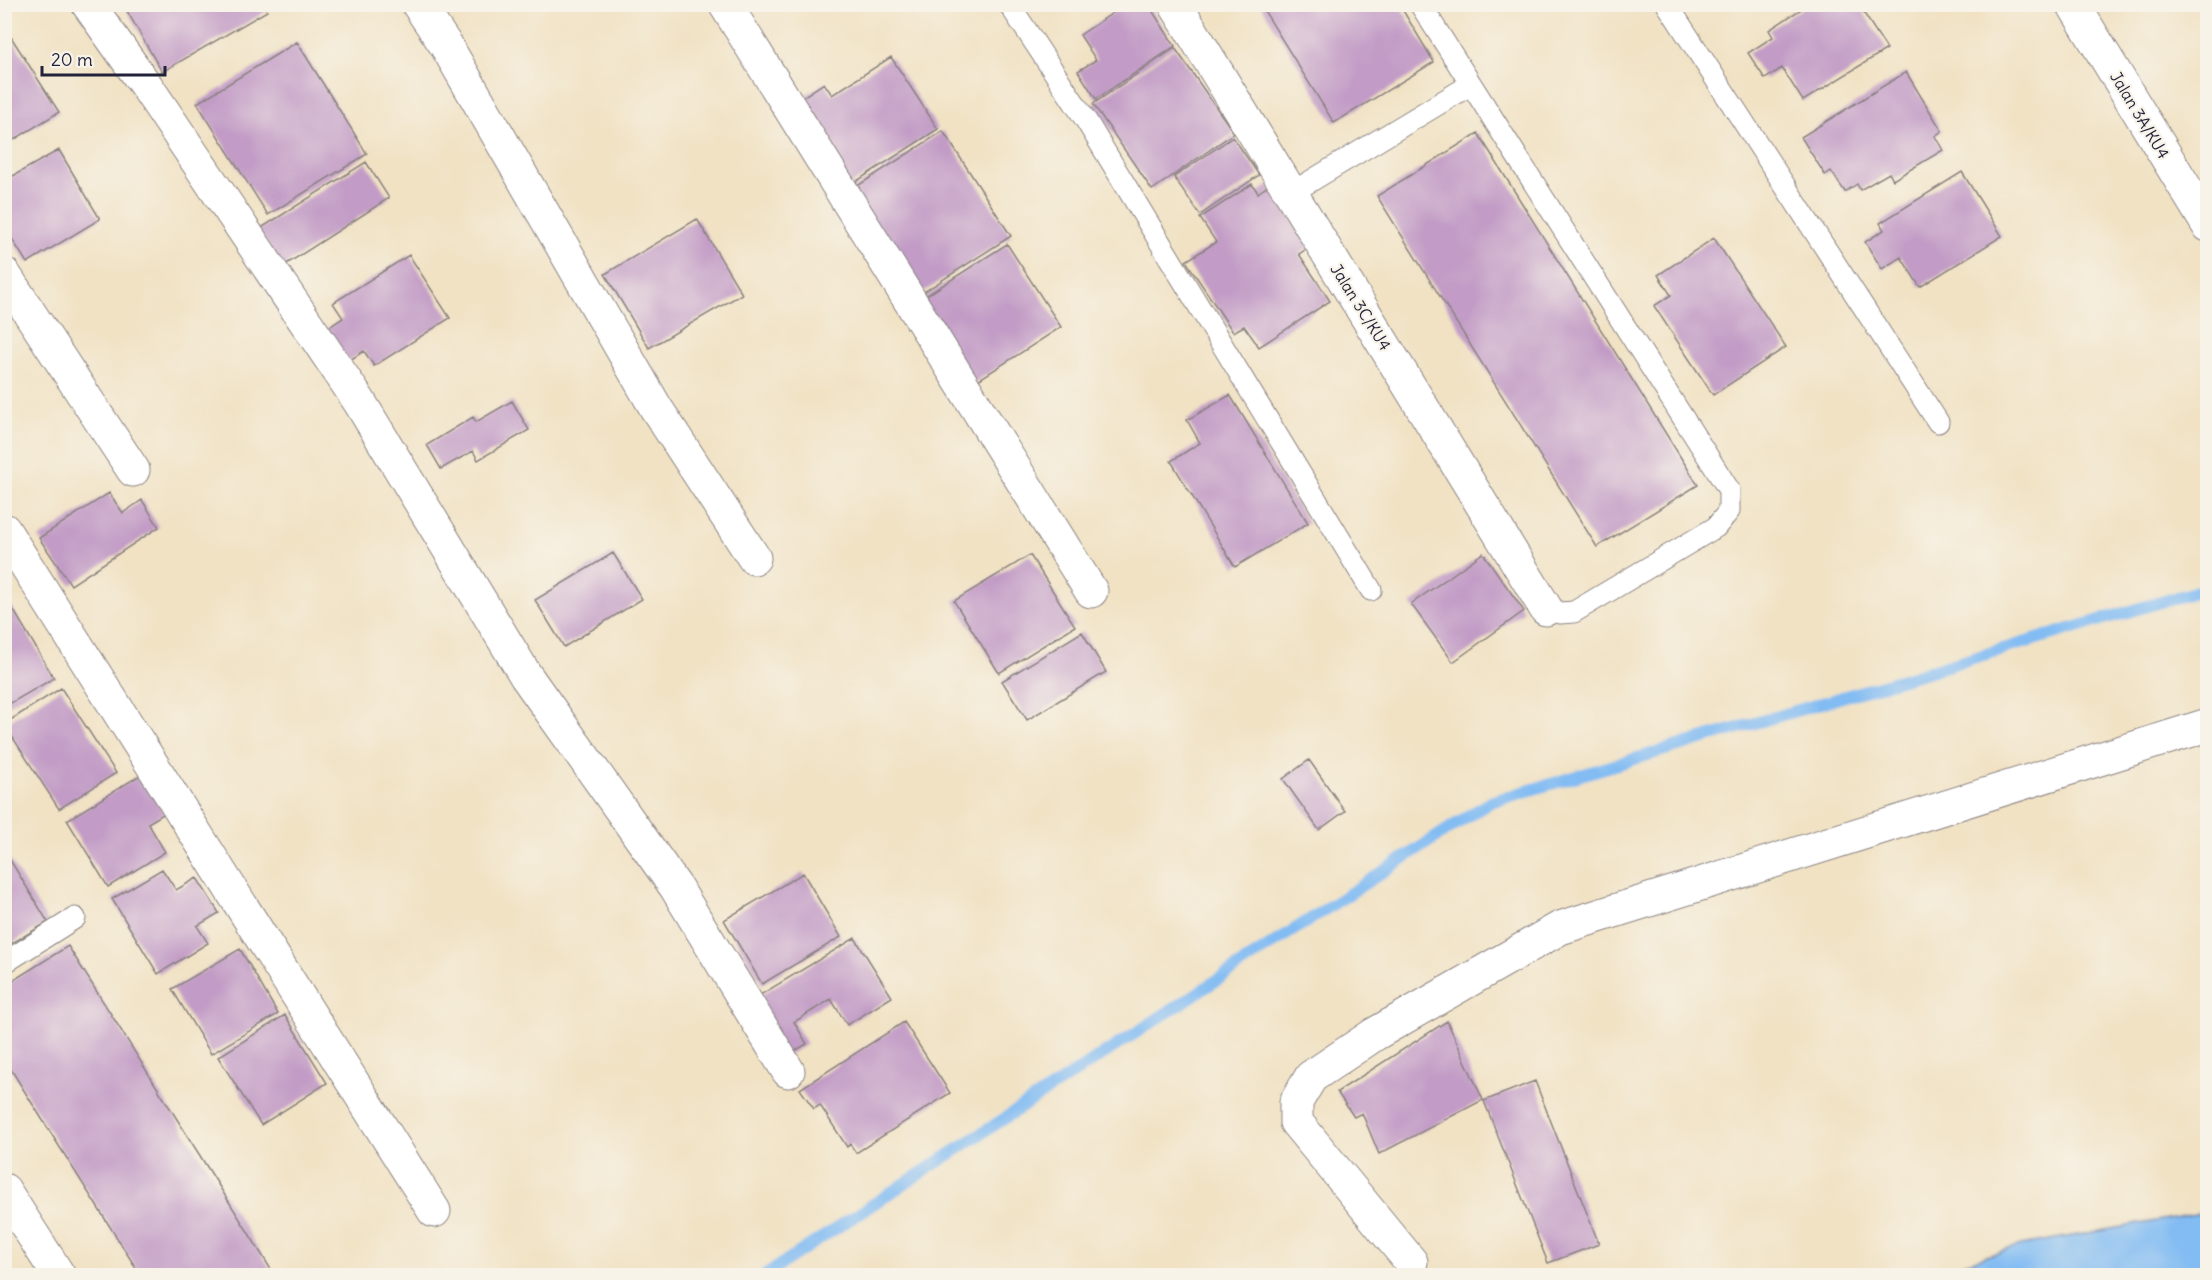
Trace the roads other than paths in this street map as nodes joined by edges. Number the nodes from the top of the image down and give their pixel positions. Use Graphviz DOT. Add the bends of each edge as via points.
graph roads {
  1 [pos="88,4"];
  2 [pos="418,4"];
  3 [pos="725,4"];
  4 [pos="1009,4"];
  5 [pos="1175,4"];
  6 [pos="1420,4"];
  7 [pos="1668,4"];
  8 [pos="2073,4"];
  9 [pos="1470,85"];
  10 [pos="1291,193"];
  11 [pos="2208,225"];
  12 [pos="4,274"];
  13 [pos="1938,422"];
  14 [pos="133,470"];
  15 [pos="4,530"];
  16 [pos="754,558"];
  17 [pos="1371,590"];
  18 [pos="1091,591"];
  19 [pos="1546,609"];
  20 [pos="2208,725"];
  21 [pos="75,918"];
  22 [pos="4,963"];
  23 [pos="788,1071"];
  24 [pos="4,1190"];
  25 [pos="434,1211"];
  26 [pos="1411,1262"];
  27 [pos="59,1275"];
  1 -- 23 [label="street" via="359,401 526,676 675,886"];
  2 -- 16 [label="street" via="447,47 656,408"];
  3 -- 18 [label="street"];
  4 -- 17 [label="lane" via="1087,123"];
  5 -- 10 [label="street, Jalan 3C/KU4"];
  6 -- 9 [label="lane"];
  7 -- 13 [label="lane"];
  8 -- 11 [label="street, Jalan 3A/KU4"];
  9 -- 10 [label="lane"];
  9 -- 19 [label="lane" via="1729,490 1729,511 1716,527 1574,612 1560,614"];
  10 -- 19 [label="street, Jalan 3C/KU4"];
  12 -- 14 [label="street"];
  15 -- 25 [label="street"];
  20 -- 26 [label="street" via="1560,928 1375,1034 1311,1077 1296,1102 1296,1122"];
  21 -- 22 [label="lane"];
  24 -- 27 [label="street"];
}
